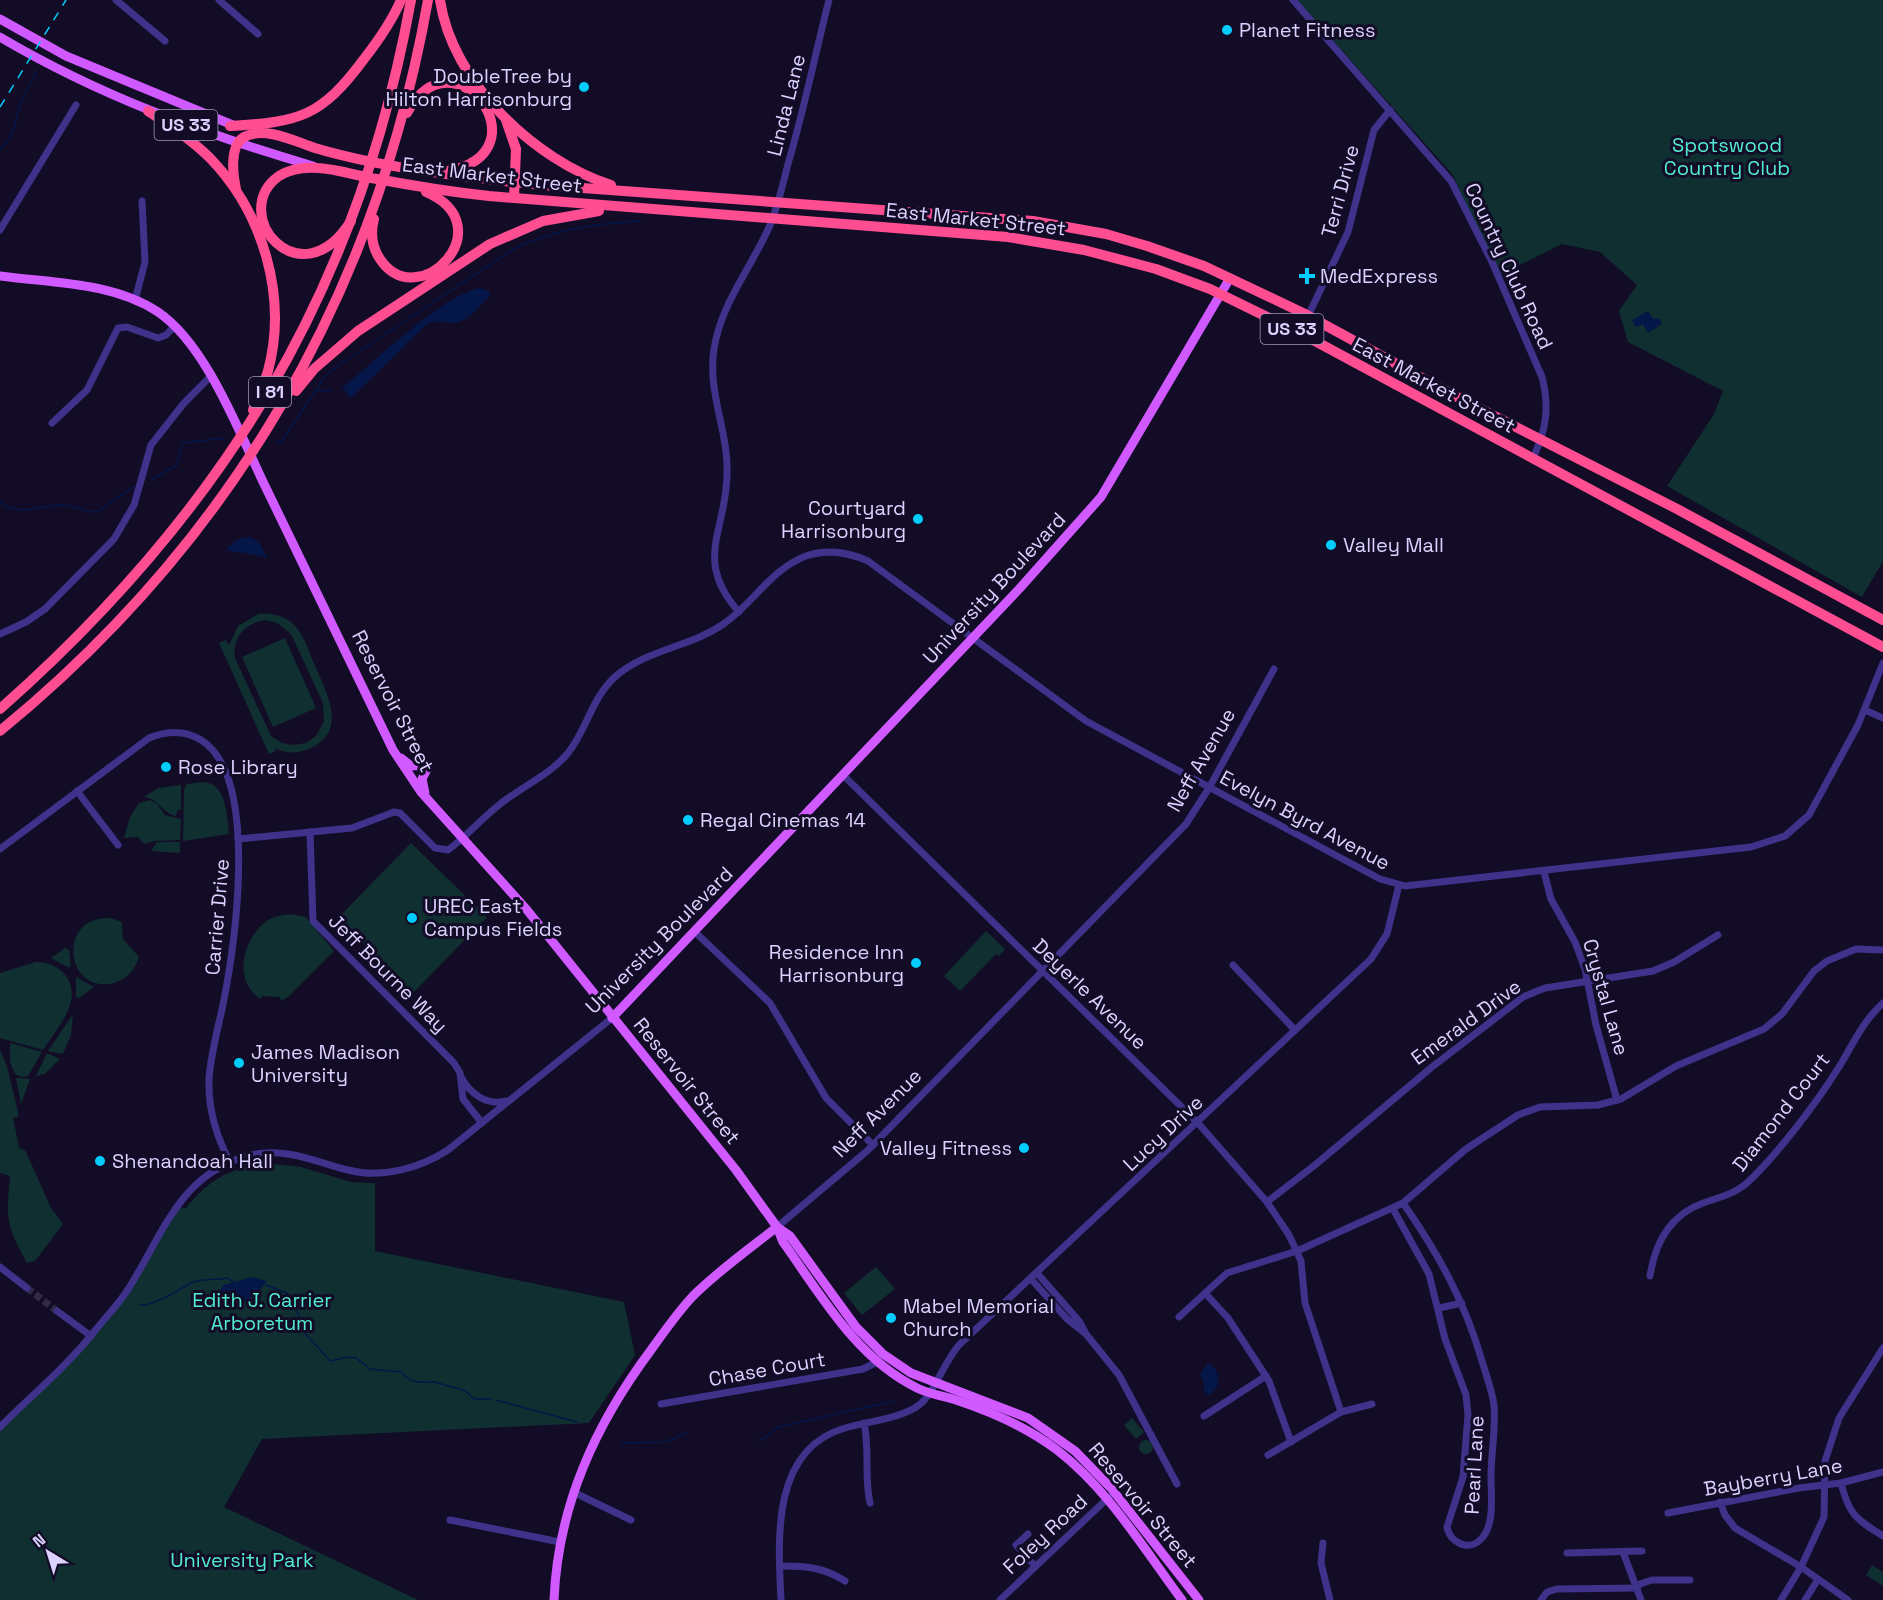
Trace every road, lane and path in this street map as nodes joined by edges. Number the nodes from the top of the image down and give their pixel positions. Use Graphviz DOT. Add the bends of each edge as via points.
graph roads {
  1 [pos="116,0"];
  2 [pos="219,0"];
  3 [pos="402,0"];
  4 [pos="411,0"];
  5 [pos="428,0"];
  6 [pos="440,0"];
  7 [pos="829,0"];
  8 [pos="1293,0"];
  9 [pos="226,3"];
  10 [pos="0,19"];
  11 [pos="258,34"];
  12 [pos="0,37"];
  13 [pos="165,41"];
  14 [pos="76,105"];
  15 [pos="1390,110"];
  16 [pos="148,111"];
  17 [pos="504,114"];
  18 [pos="402,124"];
  19 [pos="230,126"];
  20 [pos="263,132"];
  21 [pos="238,144"];
  22 [pos="319,168"];
  23 [pos="439,172"];
  24 [pos="516,182"];
  25 [pos="412,186"];
  26 [pos="236,189"];
  27 [pos="622,189"];
  28 [pos="378,197"];
  29 [pos="514,198"];
  30 [pos="142,201"];
  31 [pos="778,201"];
  32 [pos="639,209"];
  33 [pos="958,215"];
  34 [pos="773,218"];
  35 [pos="1002,218"];
  36 [pos="351,221"];
  37 [pos="917,229"];
  38 [pos="0,230"];
  39 [pos="958,232"];
  40 [pos="0,276"];
  41 [pos="1230,278"];
  42 [pos="1219,294"];
  43 [pos="135,300"];
  44 [pos="1308,316"];
  45 [pos="175,326"];
  46 [pos="1368,349"];
  47 [pos="1339,355"];
  48 [pos="1353,363"];
  49 [pos="210,376"];
  50 [pos="199,388"];
  51 [pos="217,389"];
  52 [pos="1455,396"];
  53 [pos="52,423"];
  54 [pos="248,425"];
  55 [pos="265,435"];
  56 [pos="1541,441"];
  57 [pos="1533,458"];
  58 [pos="739,612"];
  59 [pos="1883,620"];
  60 [pos="0,634"];
  61 [pos="972,638"];
  62 [pos="1883,647"];
  63 [pos="1883,663"];
  64 [pos="1274,669"];
  65 [pos="0,709"];
  66 [pos="1865,710"];
  67 [pos="1883,718"];
  68 [pos="0,731"];
  69 [pos="395,752"];
  70 [pos="843,776"];
  71 [pos="1209,788"];
  72 [pos="77,791"];
  73 [pos="430,802"];
  74 [pos="310,832"];
  75 [pos="462,838"];
  76 [pos="238,839"];
  77 [pos="118,845"];
  78 [pos="0,849"];
  79 [pos="1544,872"];
  80 [pos="1399,885"];
  81 [pos="695,932"];
  82 [pos="1718,935"];
  83 [pos="1883,950"];
  84 [pos="1233,965"];
  85 [pos="1042,971"];
  86 [pos="1588,982"];
  87 [pos="1883,1003"];
  88 [pos="612,1018"];
  89 [pos="1295,1030"];
  90 [pos="460,1073"];
  91 [pos="508,1100"];
  92 [pos="1617,1100"];
  93 [pos="482,1123"];
  94 [pos="1198,1123"];
  95 [pos="873,1145"];
  96 [pos="231,1162"];
  97 [pos="1267,1202"];
  98 [pos="1403,1203"];
  99 [pos="1394,1209"];
  100 [pos="777,1227"];
  101 [pos="1297,1251"];
  102 [pos="0,1267"];
  103 [pos="1034,1276"];
  104 [pos="1650,1276"];
  105 [pos="27,1288"];
  106 [pos="1205,1293"];
  107 [pos="1462,1303"];
  108 [pos="1439,1308"];
  109 [pos="57,1311"];
  110 [pos="1179,1317"];
  111 [pos="91,1336"];
  112 [pos="1883,1348"];
  113 [pos="877,1362"];
  114 [pos="1266,1376"];
  115 [pos="935,1381"];
  116 [pos="929,1393"];
  117 [pos="660,1404"];
  118 [pos="1372,1404"];
  119 [pos="1341,1412"];
  120 [pos="1204,1416"];
  121 [pos="864,1423"];
  122 [pos="0,1427"];
  123 [pos="1291,1442"];
  124 [pos="1268,1455"];
  125 [pos="1883,1472"];
  126 [pos="1841,1483"];
  127 [pos="1177,1484"];
  128 [pos="1824,1484"];
  129 [pos="573,1492"];
  130 [pos="1114,1492"];
  131 [pos="1106,1499"];
  132 [pos="1720,1502"];
  133 [pos="870,1503"];
  134 [pos="1668,1513"];
  135 [pos="450,1520"];
  136 [pos="631,1520"];
  137 [pos="1028,1534"];
  138 [pos="1883,1536"];
  139 [pos="560,1542"];
  140 [pos="1323,1543"];
  141 [pos="1642,1551"];
  142 [pos="1623,1552"];
  143 [pos="1567,1553"];
  144 [pos="781,1566"];
  145 [pos="1035,1566"];
  146 [pos="1801,1567"];
  147 [pos="1690,1580"];
  148 [pos="845,1581"];
  149 [pos="1817,1581"];
  150 [pos="1637,1586"];
  151 [pos="554,1600"];
  152 [pos="781,1600"];
  153 [pos="1000,1600"];
  154 [pos="1182,1600"];
  155 [pos="1199,1600"];
  156 [pos="1330,1600"];
  157 [pos="1541,1600"];
  158 [pos="1641,1600"];
  159 [pos="1781,1600"];
  160 [pos="1805,1600"];
  161 [pos="1848,1600"];
  1 -- 13 [label="street"];
  2 -- 9 [label="street"];
  3 -- 19 [label="highway" via="342,89 322,106 297,118"];
  4 -- 36 [label="highway, I 81" via="395,76"];
  5 -- 18 [label="highway, I 81"];
  6 -- 17 [label="highway" via="458,56"];
  7 -- 31 [label="street, Linda Lane"];
  8 -- 15 [label="street, Country Club Road"];
  9 -- 11 [label="street"];
  10 -- 19 [label="main road, East Market Street / US 33" via="66,56"];
  12 -- 16 [label="main road, East Market Street / US 33"];
  14 -- 38 [label="street"];
  15 -- 44 [label="street, Terri Drive" via="1374,130 1348,232"];
  15 -- 56 [label="street, Country Club Road" via="1451,181 1492,262 1542,377 1547,410"];
  16 -- 21 [label="main road, East Market Street / US 33"];
  16 -- 26 [label="highway" via="190,140"];
  17 -- 24 [label="highway" via="516,149"];
  17 -- 27 [label="highway" via="555,160"];
  18 -- 23 [label="highway" via="417,97 433,85 461,85 478,94 491,119 492,129 484,152 468,165"];
  18 -- 28 [label="highway, I 81"];
  19 -- 20 [label="main road, East Market Street / US 33"];
  20 -- 21 [label="highway" via="244,137"];
  20 -- 23 [label="highway, East Market Street / US 33" via="354,156"];
  21 -- 22 [label="main road, East Market Street / US 33"];
  21 -- 26 [label="highway" via="233,174"];
  22 -- 25 [label="highway, East Market Street / US 33"];
  22 -- 36 [label="highway" via="292,170 272,182 262,204 265,227 279,245 292,253 312,254 333,244"];
  23 -- 24 [label="highway, East Market Street / US 33"];
  24 -- 27 [label="highway, East Market Street / US 33"];
  24 -- 29 [label="highway"];
  25 -- 28 [label="highway" via="439,197 449,206 458,229 451,256 428,275 401,275 381,261 372,238"];
  25 -- 29 [label="highway, East Market Street / US 33"];
  26 -- 54 [label="highway" via="265,252 275,317 267,371"];
  27 -- 31 [label="highway, East Market Street / US 33"];
  28 -- 55 [label="highway, I 81" via="328,318"];
  29 -- 32 [label="highway, East Market Street / US 33"];
  30 -- 43 [label="street" via="145,262"];
  31 -- 33 [label="highway, East Market Street / US 33"];
  31 -- 34 [label="street, Linda Lane"];
  32 -- 34 [label="highway, East Market Street / US 33"];
  32 -- 55 [label="highway" via="583,212 551,219 517,230 481,249 366,325 328,356 301,384"];
  33 -- 35 [label="highway, East Market Street / US 33"];
  33 -- 37 [label="highway" via="950,225 926,224"];
  34 -- 37 [label="highway, East Market Street / US 33"];
  34 -- 58 [label="street, Linda Lane" via="724,313 712,359 713,392 728,472 713,561 721,587"];
  35 -- 39 [label="highway" via="968,222"];
  35 -- 41 [label="highway, East Market Street / US 33" via="1106,234 1194,261"];
  36 -- 54 [label="highway, I 81" via="302,333"];
  37 -- 39 [label="highway, East Market Street / US 33"];
  39 -- 42 [label="highway, East Market Street / US 33" via="1084,250 1156,269"];
  40 -- 43 [label="main road, Reservoir Street" via="99,289"];
  41 -- 42 [label="main road, University Boulevard"];
  41 -- 44 [label="highway, East Market Street / US 33"];
  42 -- 47 [label="highway, East Market Street / US 33"];
  42 -- 61 [label="main road, University Boulevard" via="1101,497"];
  43 -- 45 [label="main road, Reservoir Street"];
  44 -- 46 [label="highway, East Market Street / US 33"];
  45 -- 49 [label="main road, Reservoir Street" via="192,344"];
  45 -- 53 [label="street" via="158,338 128,327 118,328 87,390"];
  46 -- 47 [label="highway"];
  46 -- 52 [label="highway, East Market Street / US 33"];
  47 -- 48 [label="highway, East Market Street / US 33"];
  48 -- 52 [label="highway" via="1373,360"];
  48 -- 57 [label="highway, East Market Street / US 33"];
  49 -- 50 [label="street"];
  49 -- 51 [label="main road, Reservoir Street"];
  50 -- 51 [label="street"];
  50 -- 60 [label="street" via="151,446 134,505 114,539 45,609"];
  51 -- 69 [label="main road, Reservoir Street"];
  52 -- 56 [label="highway, East Market Street / US 33"];
  54 -- 65 [label="highway, I 81" via="194,504 141,570 86,630"];
  55 -- 68 [label="highway, I 81" via="210,516 141,600 62,678"];
  56 -- 57 [label="street, Country Club Road"];
  56 -- 59 [label="highway, East Market Street / US 33"];
  57 -- 62 [label="highway, East Market Street / US 33"];
  58 -- 61 [label="street, Evelyn Byrd Avenue" via="792,563 811,555 837,552 875,565"];
  58 -- 75 [label="street, Evelyn Byrd Avenue" via="711,632 642,659 621,672 597,698 564,758 498,805"];
  61 -- 70 [label="main road, University Boulevard"];
  61 -- 71 [label="street, Evelyn Byrd Avenue" via="1077,715"];
  63 -- 66 [label="street, Evelyn Byrd Avenue"];
  64 -- 71 [label="street, Neff Avenue"];
  66 -- 67 [label="street"];
  66 -- 79 [label="street, Evelyn Byrd Avenue" via="1812,811 1780,839 1757,846"];
  69 -- 73 [label="main road, Reservoir Street"];
  69 -- 73 [label="main road" via="411,766 429,765 422,784"];
  70 -- 81 [label="main road, University Boulevard"];
  70 -- 85 [label="street, Deyerle Avenue"];
  71 -- 80 [label="street, Evelyn Byrd Avenue" via="1380,879"];
  71 -- 85 [label="street, Neff Avenue" via="1181,829"];
  72 -- 76 [label="street, Carrier Drive" via="148,738 186,734 210,747 223,765"];
  72 -- 77 [label="street"];
  72 -- 78 [label="street, Carrier Drive"];
  73 -- 75 [label="main road, Reservoir Street"];
  74 -- 75 [label="street" via="352,828 394,812 400,813 439,850 448,850"];
  74 -- 76 [label="street"];
  74 -- 90 [label="street, Jeff Bourne Way" via="313,921 451,1059"];
  75 -- 88 [label="main road, Reservoir Street" via="526,910"];
  76 -- 96 [label="street, Carrier Drive" via="240,868 231,959 209,1083 213,1118"];
  79 -- 80 [label="street, Evelyn Byrd Avenue" via="1421,887"];
  79 -- 86 [label="street, Crystal Lane" via="1551,899 1577,946"];
  80 -- 89 [label="street, Lucy Drive" via="1388,934 1380,947"];
  81 -- 88 [label="main road, University Boulevard"];
  81 -- 95 [label="street" via="770,1003 826,1098"];
  82 -- 86 [label="street, Emerald Drive" via="1658,970"];
  83 -- 92 [label="street" via="1860,949 1832,957 1814,971 1782,1014 1764,1029 1676,1066"];
  84 -- 89 [label="street"];
  85 -- 94 [label="street, Deyerle Avenue"];
  85 -- 95 [label="street, Neff Avenue"];
  86 -- 92 [label="street, Crystal Lane"];
  86 -- 97 [label="street, Emerald Drive" via="1545,988 1522,998"];
  87 -- 104 [label="street, Diamond Court" via="1865,1022 1818,1098 1750,1180 1729,1195 1689,1209 1669,1226 1657,1248"];
  88 -- 91 [label="street, University Boulevard"];
  88 -- 100 [label="main road, Reservoir Street" via="736,1170"];
  89 -- 94 [label="street, Lucy Drive"];
  90 -- 91 [label="street" via="467,1087 483,1100"];
  90 -- 93 [label="street, Jeff Bourne Way" via="463,1099"];
  91 -- 93 [label="street, University Boulevard"];
  92 -- 98 [label="street" via="1598,1105 1539,1107 1524,1112 1471,1146"];
  93 -- 96 [label="street, University Boulevard" via="435,1158 393,1172 352,1171 280,1152"];
  94 -- 97 [label="street, Deyerle Avenue"];
  94 -- 103 [label="street, Lucy Drive"];
  95 -- 100 [label="street, Neff Avenue"];
  96 -- 111 [label="street, University Boulevard" via="190,1189 126,1292"];
  97 -- 101 [label="street, Deyerle Avenue"];
  98 -- 99 [label="street"];
  98 -- 107 [label="street, Pearl Lane" via="1436,1251"];
  99 -- 101 [label="street"];
  99 -- 108 [label="street, Pearl Lane" via="1424,1262"];
  100 -- 113 [label="main road, Reservoir Street" via="783,1242 841,1324"];
  100 -- 115 [label="main road, Reservoir Street" via="790,1236 868,1341 899,1366"];
  100 -- 129 [label="main road, Neff Avenue" via="700,1289 676,1315 608,1413"];
  101 -- 106 [label="street" via="1227,1273"];
  101 -- 119 [label="street, Deyerle Avenue" via="1304,1272 1305,1303"];
  102 -- 105 [label="street"];
  103 -- 115 [label="street, Lucy Drive" via="959,1345"];
  103 -- 127 [label="street" via="1119,1375"];
  106 -- 110 [label="street"];
  106 -- 114 [label="street"];
  107 -- 108 [label="street"];
  107 -- 108 [label="street, Pearl Lane" via="1479,1348 1494,1415 1489,1521 1482,1539 1469,1545 1454,1540 1447,1527 1464,1477 1468,1409"];
  109 -- 111 [label="street"];
  111 -- 122 [label="street, University Boulevard"];
  112 -- 128 [label="street" via="1839,1418 1825,1461"];
  113 -- 116 [label="main road, Reservoir Street"];
  113 -- 117 [label="street, Chase Court" via="863,1369"];
  114 -- 120 [label="street"];
  114 -- 123 [label="street"];
  115 -- 116 [label="street, Lucy Drive"];
  115 -- 130 [label="main road, Reservoir Street" via="1028,1418 1055,1434"];
  116 -- 121 [label="street" via="911,1410"];
  116 -- 131 [label="main road, Reservoir Street" via="994,1414 1032,1432 1075,1465"];
  118 -- 119 [label="street"];
  119 -- 123 [label="street"];
  121 -- 133 [label="street" via="865,1478"];
  121 -- 144 [label="street" via="826,1436 810,1448 795,1468 781,1505"];
  123 -- 124 [label="street"];
  125 -- 126 [label="street, Bayberry Lane"];
  126 -- 128 [label="street, Bayberry Lane"];
  126 -- 138 [label="street" via="1854,1517"];
  128 -- 132 [label="street, Bayberry Lane"];
  128 -- 146 [label="street" via="1824,1516"];
  129 -- 136 [label="street"];
  129 -- 139 [label="main road, Neff Avenue"];
  130 -- 131 [label="street, Foley Road"];
  130 -- 155 [label="main road, Reservoir Street"];
  131 -- 145 [label="street, Foley Road"];
  131 -- 154 [label="main road, Reservoir Street"];
  132 -- 134 [label="street, Bayberry Lane"];
  132 -- 146 [label="street" via="1735,1528"];
  135 -- 139 [label="street"];
  137 -- 145 [label="street" via="1016,1545"];
  139 -- 151 [label="main road, Neff Avenue"];
  140 -- 156 [label="street" via="1321,1563"];
  141 -- 142 [label="street"];
  142 -- 143 [label="street"];
  142 -- 150 [label="street"];
  144 -- 148 [label="street" via="814,1566"];
  144 -- 152 [label="street"];
  145 -- 153 [label="street, Foley Road"];
  146 -- 149 [label="street"];
  146 -- 159 [label="street"];
  147 -- 150 [label="street" via="1652,1580"];
  149 -- 160 [label="street"];
  149 -- 161 [label="street"];
  150 -- 157 [label="street" via="1557,1589 1547,1592"];
  150 -- 158 [label="street"];
}
